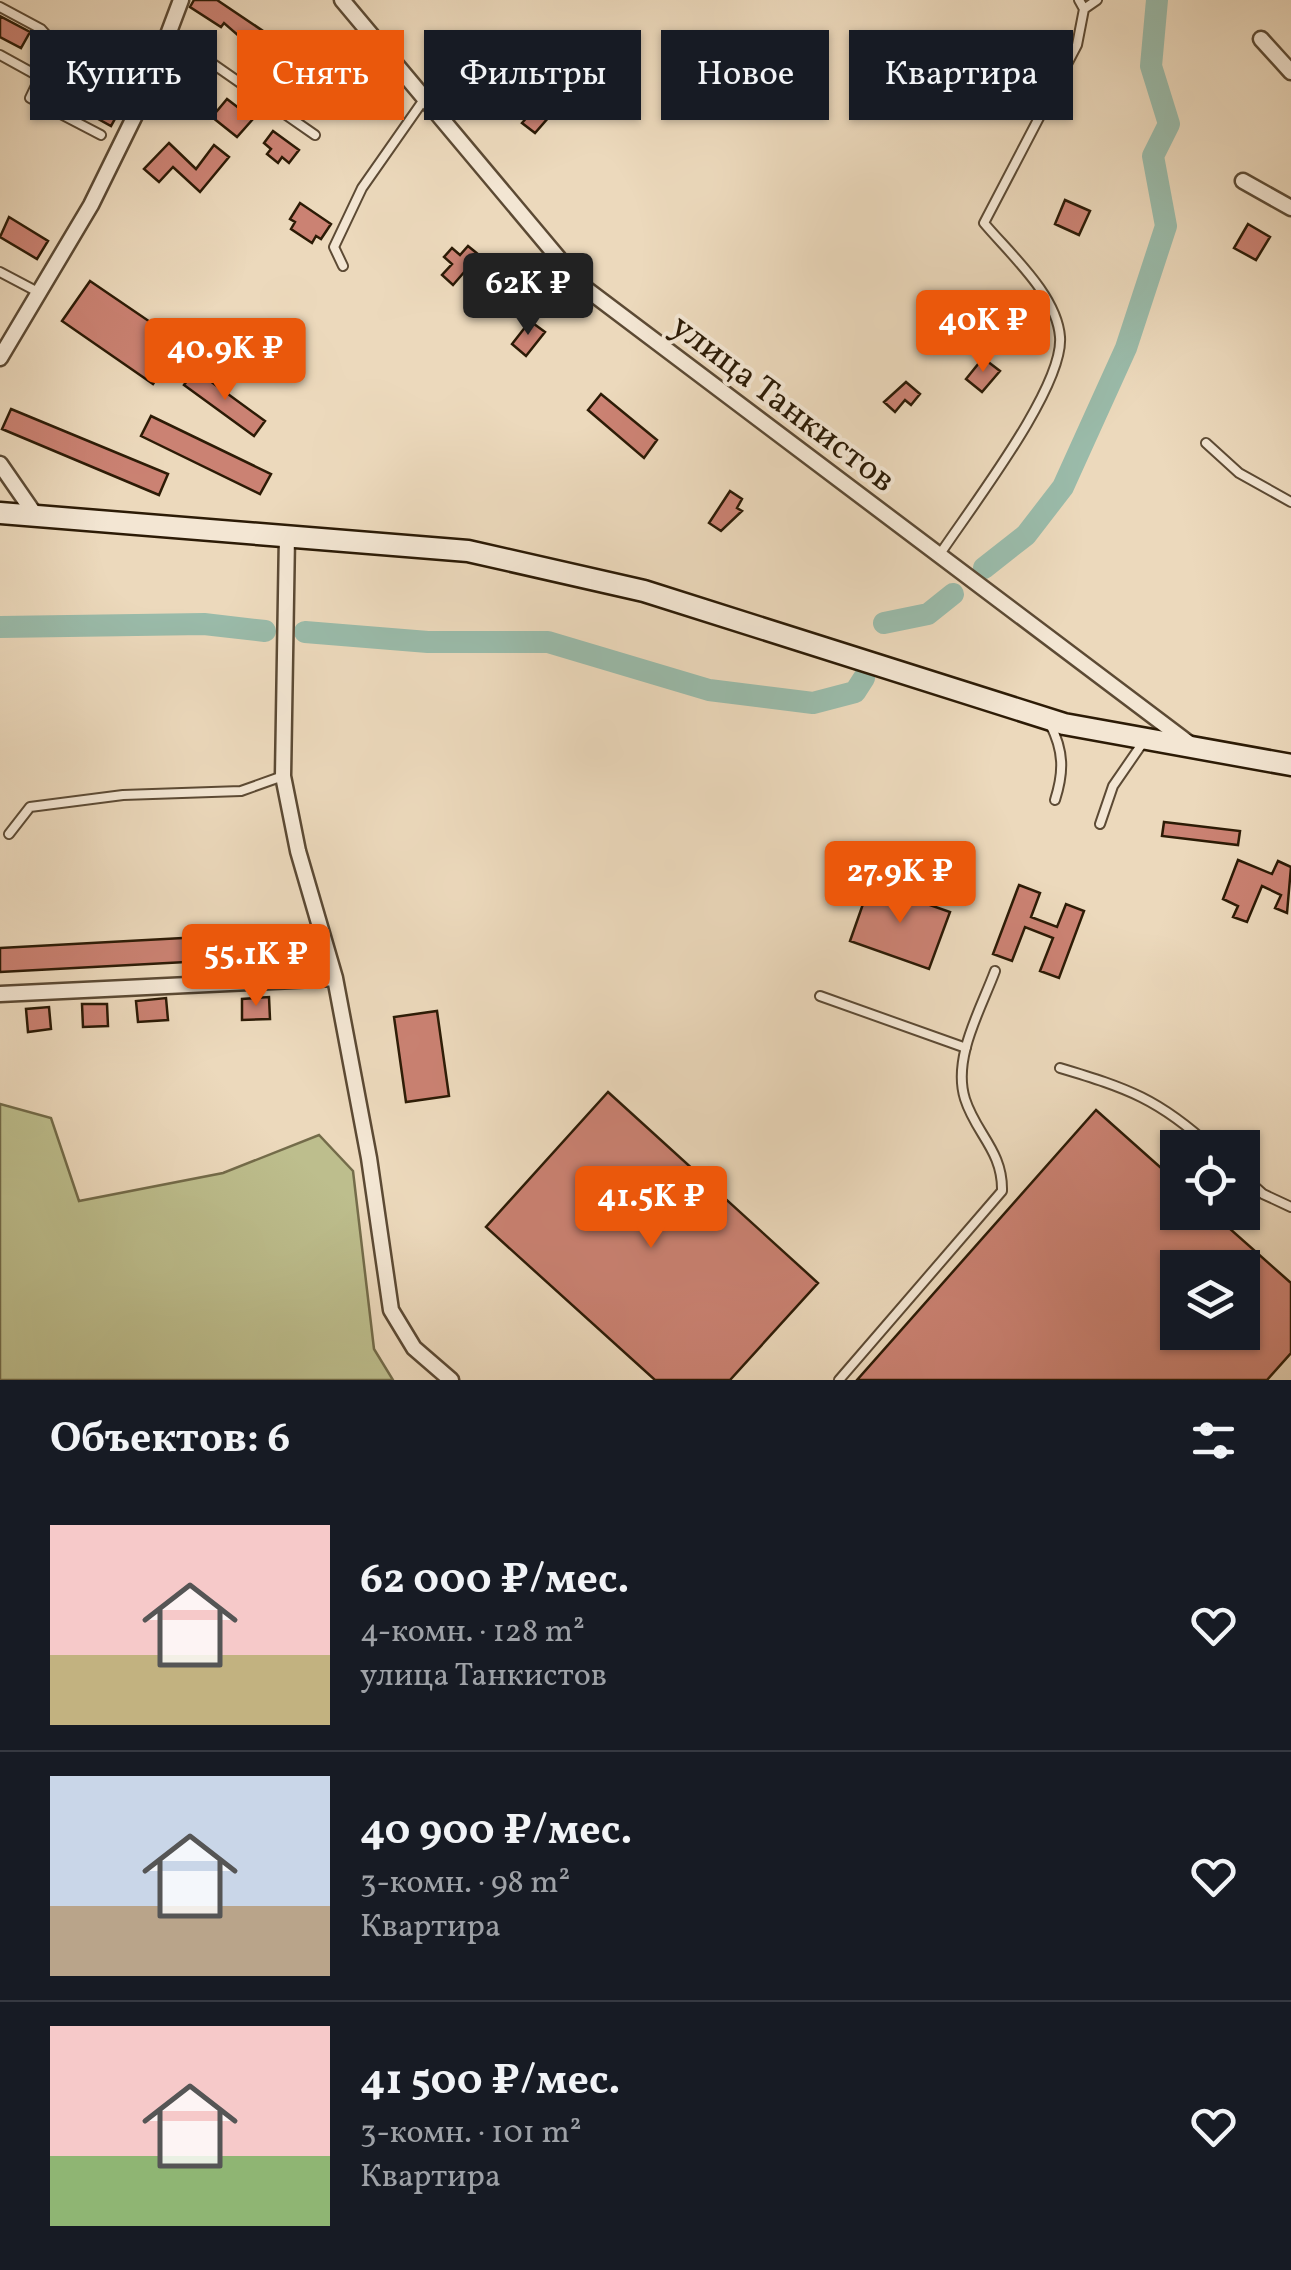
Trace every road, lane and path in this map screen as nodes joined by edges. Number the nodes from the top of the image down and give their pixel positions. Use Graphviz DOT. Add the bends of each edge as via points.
graph roads {
  1 [pos="181,0"];
  2 [pos="342,0"];
  3 [pos="1097,0"];
  4 [pos="1082,4"];
  5 [pos="0,7"];
  6 [pos="42,30"];
  7 [pos="171,30"];
  8 [pos="1261,39"];
  9 [pos="0,54"];
  10 [pos="217,67"];
  11 [pos="30,70"];
  12 [pos="1291,72"];
  13 [pos="424,97"];
  14 [pos="424,99"];
  15 [pos="72,120"];
  16 [pos="132,120"];
  17 [pos="443,120"];
  18 [pos="101,135"];
  19 [pos="315,135"];
  20 [pos="1243,182"];
  21 [pos="1291,208"];
  22 [pos="342,266"];
  23 [pos="0,272"];
  24 [pos="36,291"];
  25 [pos="0,358"];
  26 [pos="1206,444"];
  27 [pos="0,464"];
  28 [pos="1291,502"];
  29 [pos="0,513"];
  30 [pos="36,516"];
  31 [pos="287,536"];
  32 [pos="938,557"];
  33 [pos="1048,720"];
  34 [pos="1144,740"];
  35 [pos="1201,752"];
  36 [pos="1291,766"];
  37 [pos="283,776"];
  38 [pos="1054,800"];
  39 [pos="1100,824"];
  40 [pos="9,834"];
  41 [pos="994,971"];
  42 [pos="335,978"];
  43 [pos="0,994"];
  44 [pos="820,996"];
  45 [pos="966,1048"];
  46 [pos="1060,1068"];
  47 [pos="1192,1130"];
  48 [pos="1260,1191"];
  49 [pos="1291,1207"];
  50 [pos="451,1380"];
  51 [pos="840,1380"];
  1 -- 7 [label="street"];
  2 -- 13 [label="street, улица Танкистов"];
  3 -- 4 [label="lane"];
  4 -- 32 [label="lane" via="1076,45 984,223 1050,309 1060,336 1056,367"];
  5 -- 6 [label="lane"];
  8 -- 12 [label="street"];
  9 -- 11 [label="lane"];
  10 -- 19 [label="lane"];
  14 -- 22 [label="lane" via="362,188 334,247"];
  15 -- 18 [label="lane"];
  16 -- 24 [label="street" via="92,204"];
  17 -- 32 [label="street, улица Танкистов" via="581,286"];
  20 -- 21 [label="street"];
  23 -- 24 [label="lane"];
  24 -- 25 [label="street"];
  26 -- 28 [label="lane"];
  27 -- 30 [label="street"];
  29 -- 30 [label="main road"];
  30 -- 31 [label="main road"];
  31 -- 33 [label="main road" via="468,551 644,591"];
  31 -- 37 [label="street"];
  32 -- 35 [label="street, улица Танкистов"];
  33 -- 34 [label="main road"];
  33 -- 38 [label="lane" via="1062,752"];
  34 -- 35 [label="main road"];
  34 -- 39 [label="lane" via="1113,786"];
  35 -- 36 [label="main road"];
  37 -- 40 [label="lane" via="241,790 30,807"];
  37 -- 42 [label="street"];
  41 -- 45 [label="lane"];
  42 -- 43 [label="street"];
  42 -- 50 [label="street" via="391,1310 414,1348"];
  44 -- 45 [label="lane"];
  45 -- 51 [label="lane" via="966,1101 996,1152 1002,1191"];
  46 -- 47 [label="lane" via="1134,1090"];
  48 -- 49 [label="lane"];
}
